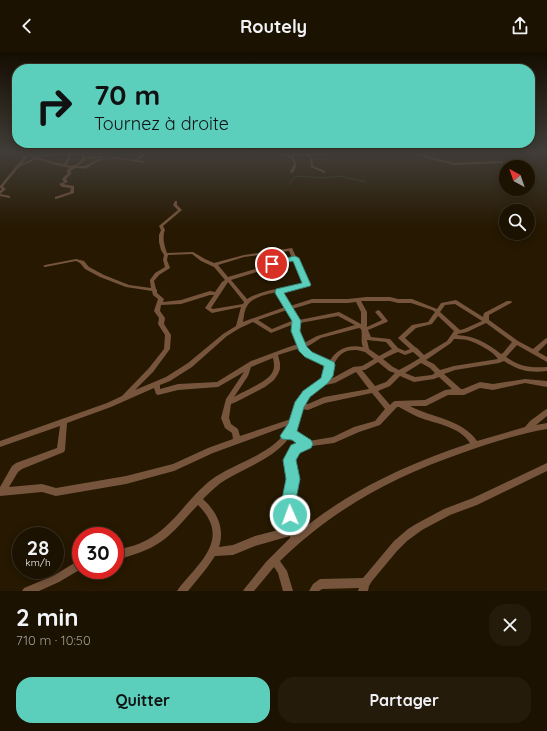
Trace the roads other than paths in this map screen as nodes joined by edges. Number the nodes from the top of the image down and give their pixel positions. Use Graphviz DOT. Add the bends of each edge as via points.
graph roads {
  1 [pos="8,178"];
  2 [pos="65,178"];
  3 [pos="0,194"];
  4 [pos="9,197"];
  5 [pos="56,198"];
  6 [pos="176,202"];
  7 [pos="165,254"];
  8 [pos="295,258"];
  9 [pos="213,265"];
  10 [pos="45,266"];
  11 [pos="227,279"];
  12 [pos="155,290"];
  13 [pos="279,290"];
  14 [pos="216,294"];
  15 [pos="358,300"];
  16 [pos="509,302"];
  17 [pos="245,303"];
  18 [pos="159,304"];
  19 [pos="289,308"];
  20 [pos="378,312"];
  21 [pos="437,312"];
  22 [pos="254,320"];
  23 [pos="297,321"];
  24 [pos="486,321"];
  25 [pos="238,327"];
  26 [pos="364,329"];
  27 [pos="458,331"];
  28 [pos="452,337"];
  29 [pos="547,340"];
  30 [pos="516,342"];
  31 [pos="301,347"];
  32 [pos="365,348"];
  33 [pos="415,349"];
  34 [pos="396,350"];
  35 [pos="534,352"];
  36 [pos="275,355"];
  37 [pos="500,356"];
  38 [pos="378,358"];
  39 [pos="423,359"];
  40 [pos="547,360"];
  41 [pos="330,365"];
  42 [pos="248,367"];
  43 [pos="357,368"];
  44 [pos="547,369"];
  45 [pos="399,373"];
  46 [pos="440,373"];
  47 [pos="156,384"];
  48 [pos="547,384"];
  49 [pos="319,385"];
  50 [pos="373,390"];
  51 [pos="459,392"];
  52 [pos="124,399"];
  53 [pos="228,402"];
  54 [pos="398,404"];
  55 [pos="299,406"];
  56 [pos="390,410"];
  57 [pos="547,412"];
  58 [pos="294,421"];
  59 [pos="64,422"];
  60 [pos="547,426"];
  61 [pos="528,429"];
  62 [pos="286,436"];
  63 [pos="237,440"];
  64 [pos="0,444"];
  65 [pos="307,444"];
  66 [pos="475,444"];
  67 [pos="547,468"];
  68 [pos="1,492"];
  69 [pos="197,499"];
  70 [pos="294,530"];
  71 [pos="295,541"];
  72 [pos="124,552"];
  73 [pos="213,552"];
  74 [pos="275,561"];
  75 [pos="72,569"];
  76 [pos="364,587"];
  77 [pos="27,591"];
  78 [pos="182,591"];
  79 [pos="248,591"];
  80 [pos="288,591"];
  81 [pos="314,591"];
  1 -- 3 [label="street" via="1,187 4,189"];
  2 -- 5 [label="street" via="66,182 61,185 73,187 73,192"];
  3 -- 4 [label="street"];
  6 -- 7 [label="street" via="175,205 180,210 161,226 163,230 160,238"];
  7 -- 9 [label="street" via="194,254"];
  7 -- 12 [label="street" via="168,268 152,280"];
  8 -- 9 [label="street" via="289,249 238,257"];
  8 -- 11 [label="street" via="275,262"];
  8 -- 13 [label="street" via="307,285"];
  9 -- 11 [label="street"];
  10 -- 12 [label="street" via="76,260 102,276 128,286"];
  11 -- 14 [label="street"];
  11 -- 17 [label="street"];
  12 -- 18 [label="street" via="161,299"];
  13 -- 17 [label="street"];
  13 -- 19 [label="street"];
  14 -- 17 [label="street" via="209,307 210,311"];
  14 -- 18 [label="street" via="210,293 181,302"];
  15 -- 19 [label="street" via="312,301"];
  15 -- 21 [label="street" via="412,301"];
  15 -- 26 [label="street" via="364,312"];
  16 -- 24 [label="street" via="486,314"];
  17 -- 25 [label="street"];
  18 -- 52 [label="street" via="157,311 168,335 168,349"];
  19 -- 22 [label="street"];
  19 -- 23 [label="street"];
  20 -- 26 [label="street" via="385,321"];
  21 -- 24 [label="street" via="443,304 456,302"];
  21 -- 27 [label="street"];
  21 -- 33 [label="street" via="430,323 414,326 401,338"];
  22 -- 23 [label="street" via="271,331"];
  22 -- 25 [label="street"];
  23 -- 26 [label="street" via="341,314"];
  23 -- 31 [label="street" via="296,331"];
  24 -- 27 [label="street" via="465,331"];
  24 -- 30 [label="street"];
  25 -- 47 [label="street" via="182,370"];
  26 -- 31 [label="street" via="320,337"];
  26 -- 32 [label="street"];
  26 -- 34 [label="street" via="369,339 388,340"];
  27 -- 28 [label="street"];
  28 -- 37 [label="street" via="463,337 484,343"];
  28 -- 39 [label="street" via="449,342"];
  29 -- 35 [label="street"];
  30 -- 35 [label="street"];
  30 -- 37 [label="street" via="505,355"];
  31 -- 36 [label="street"];
  31 -- 41 [label="street"];
  32 -- 38 [label="street"];
  32 -- 41 [label="street" via="349,348 336,356"];
  33 -- 34 [label="street" via="403,353"];
  33 -- 39 [label="street"];
  34 -- 38 [label="street"];
  35 -- 40 [label="street"];
  36 -- 42 [label="street"];
  36 -- 53 [label="street" via="277,365 272,380"];
  37 -- 44 [label="street" via="526,370"];
  37 -- 46 [label="street" via="502,360 498,362"];
  38 -- 43 [label="street" via="363,368"];
  38 -- 45 [label="street"];
  39 -- 45 [label="street"];
  39 -- 46 [label="street"];
  41 -- 49 [label="street" via="328,376"];
  42 -- 47 [label="street" via="218,384 178,387 158,392"];
  42 -- 53 [label="street"];
  43 -- 49 [label="street" via="333,381"];
  43 -- 50 [label="street"];
  45 -- 46 [label="street" via="417,380 434,377"];
  45 -- 50 [label="street" via="388,384"];
  46 -- 51 [label="street"];
  47 -- 52 [label="street"];
  48 -- 51 [label="street" via="525,381 493,387 480,385"];
  49 -- 55 [label="street" via="306,394"];
  50 -- 55 [label="street" via="341,396 308,407"];
  50 -- 56 [label="street"];
  51 -- 54 [label="street" via="447,392 426,403"];
  52 -- 59 [label="street"];
  53 -- 63 [label="street" via="226,422 235,432"];
  54 -- 56 [label="street" via="393,405"];
  54 -- 66 [label="street" via="458,428 469,435"];
  55 -- 58 [label="street"];
  56 -- 65 [label="street" via="377,423 334,440"];
  57 -- 61 [label="street"];
  58 -- 62 [label="street" via="291,431"];
  58 -- 63 [label="street"];
  59 -- 64 [label="street"];
  59 -- 68 [label="street" via="61,450 19,466"];
  60 -- 61 [label="street"];
  61 -- 66 [label="street"];
  62 -- 65 [label="street" via="294,435"];
  62 -- 69 [label="street" via="271,451 215,482"];
  63 -- 68 [label="street" via="174,467 126,480 56,492 42,488"];
  65 -- 70 [label="street" via="295,449 289,460 293,479 288,507"];
  66 -- 71 [label="street" via="430,460 376,485 325,516"];
  67 -- 76 [label="street" via="428,522 404,538"];
  69 -- 72 [label="street" via="160,537"];
  69 -- 73 [label="street" via="205,505 217,526 218,536"];
  70 -- 71 [label="street"];
  70 -- 73 [label="street" via="233,550"];
  71 -- 74 [label="street"];
  73 -- 78 [label="street"];
  74 -- 79 [label="street"];
  74 -- 80 [label="street" via="282,571"];
  75 -- 77 [label="street"];
  76 -- 81 [label="street" via="320,584"];
}
